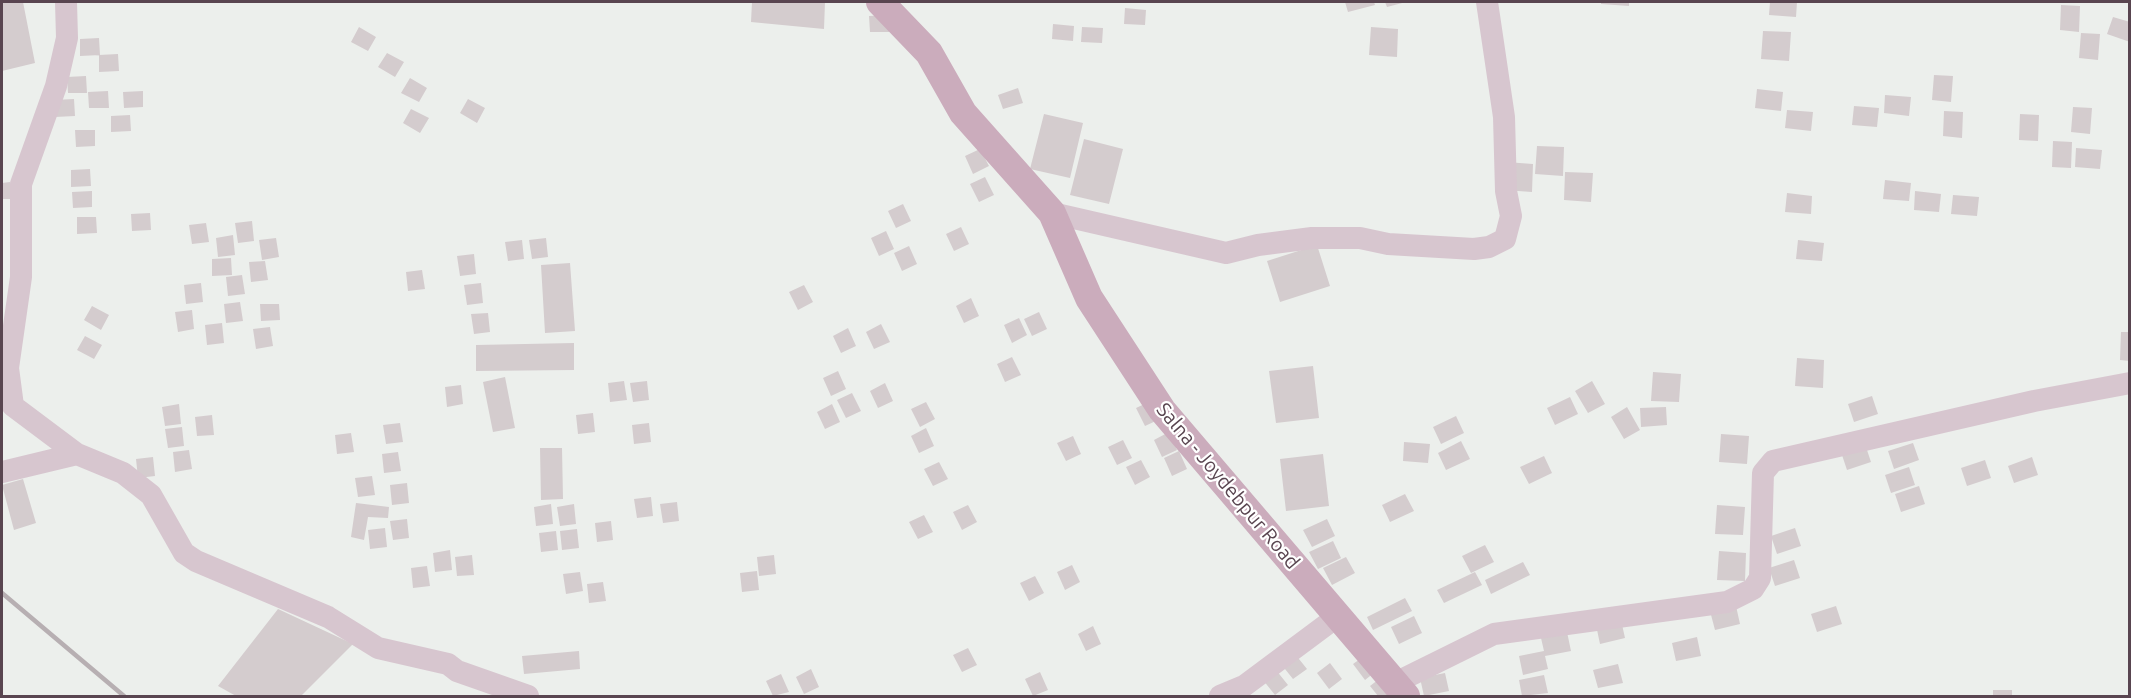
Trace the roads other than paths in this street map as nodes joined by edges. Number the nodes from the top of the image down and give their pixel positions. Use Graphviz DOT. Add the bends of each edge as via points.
graph roads {
  1 [pos="66,2"];
  2 [pos="880,2"];
  3 [pos="1486,2"];
  4 [pos="1052,213"];
  5 [pos="2130,383"];
  6 [pos="77,454"];
  7 [pos="2,472"];
  8 [pos="1338,616"];
  9 [pos="1401,690"];
  10 [pos="528,696"];
  11 [pos="1220,696"];
  1 -- 6 [label="street" via="67,38 58,76 21,184 21,277 8,368 13,406"];
  2 -- 4 [label="main road, Salna - Joydebpur Road" via="929,53 963,113"];
  3 -- 4 [label="street" via="1503,117 1511,216 1505,239 1489,247 1312,238 1226,253"];
  4 -- 8 [label="main road, Salna - Joydebpur Road" via="1089,298 1162,410"];
  5 -- 9 [label="street" via="1773,461 1762,473 1760,578 1753,589 1727,602 1494,634"];
  6 -- 7 [label="street"];
  6 -- 10 [label="street" via="123,473 151,495 184,553 196,561 328,617 378,648 448,664"];
  8 -- 9 [label="main road, Salna - Joydebpur Road"];
  8 -- 11 [label="street" via="1244,686"];
}
